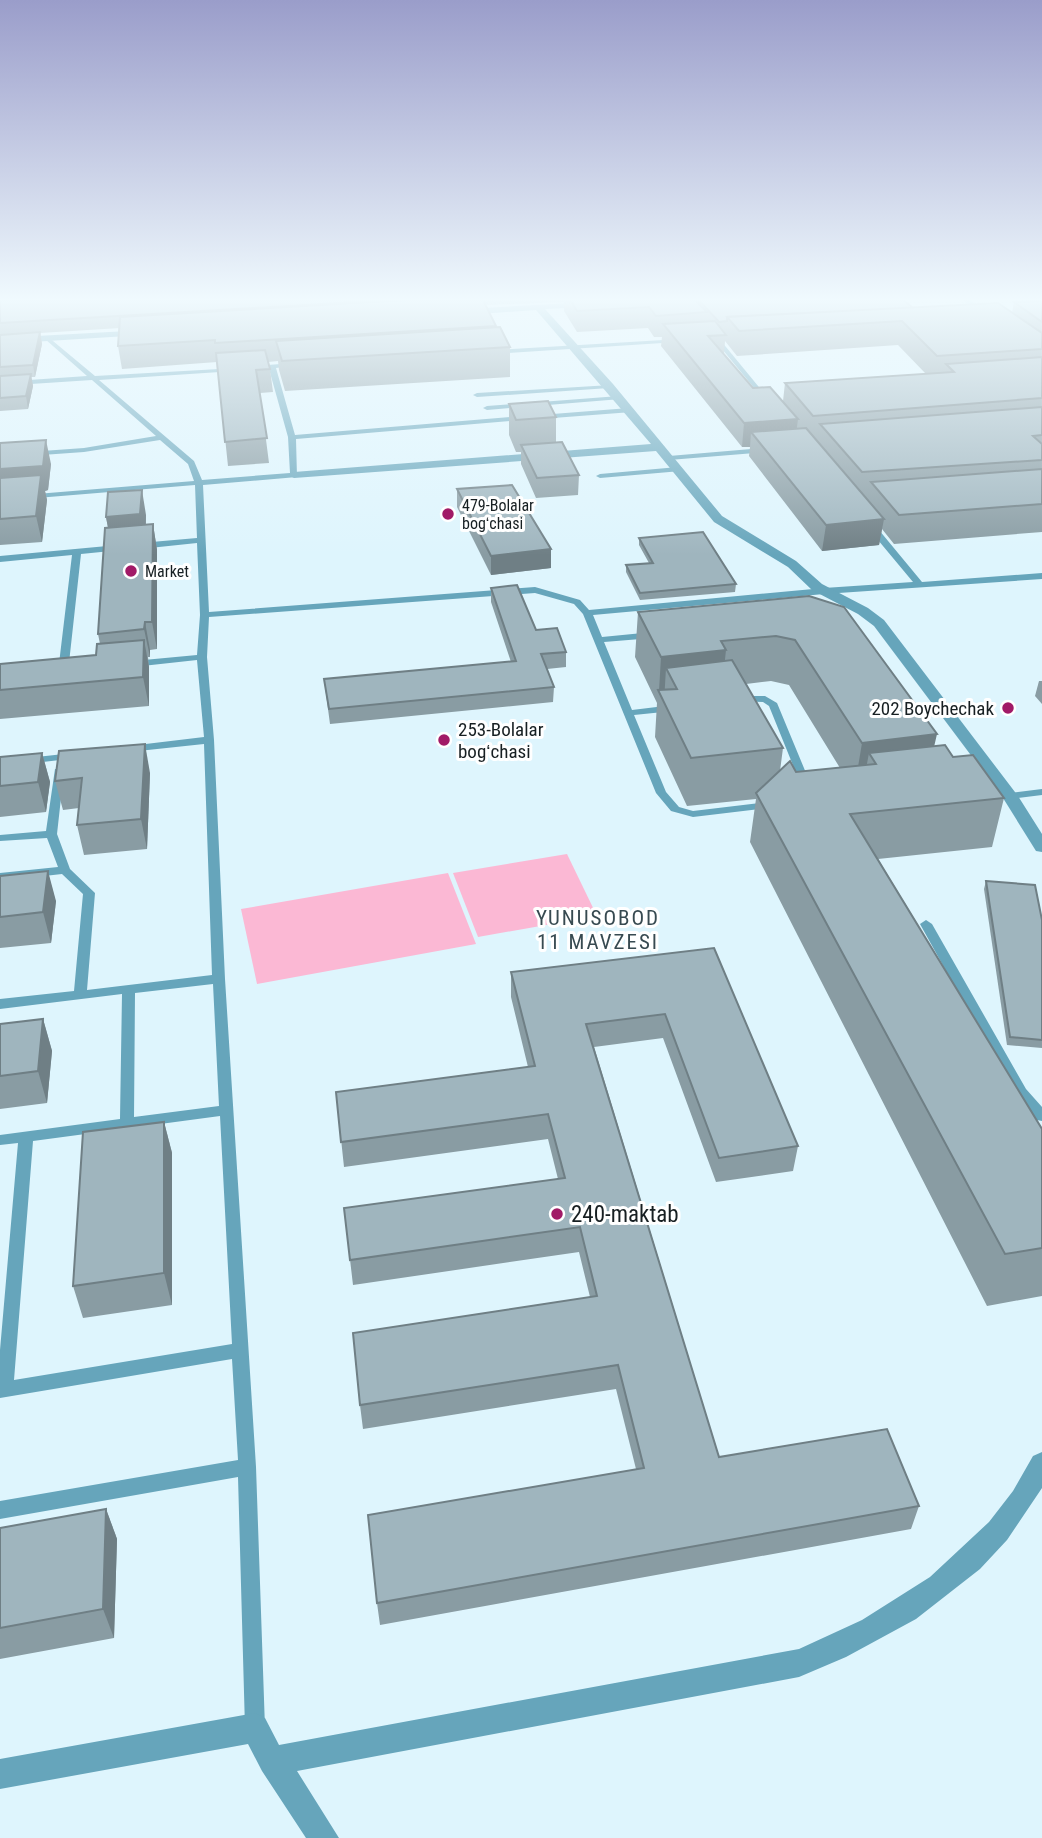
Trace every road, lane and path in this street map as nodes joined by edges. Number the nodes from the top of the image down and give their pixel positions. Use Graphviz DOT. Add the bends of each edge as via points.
graph roads {
  1 [pos="100,384"];
  2 [pos="277,384"];
  3 [pos="607,384"];
  4 [pos="754,384"];
  5 [pos="609,386"];
  6 [pos="477,394"];
  7 [pos="779,397"];
  8 [pos="619,398"];
  9 [pos="766,398"];
  10 [pos="486,408"];
  11 [pos="773,408"];
  12 [pos="629,410"];
  13 [pos="292,437"];
  14 [pos="160,438"];
  15 [pos="777,448"];
  16 [pos="0,456"];
  17 [pos="669,458"];
  18 [pos="294,475"];
  19 [pos="600,476"];
  20 [pos="200,483"];
  21 [pos="0,499"];
  22 [pos="862,516"];
  23 [pos="202,540"];
  24 [pos="77,552"];
  25 [pos="0,559"];
  26 [pos="1042,576"];
  27 [pos="920,585"];
  28 [pos="824,590"];
  29 [pos="587,613"];
  30 [pos="205,615"];
  31 [pos="665,634"];
  32 [pos="598,640"];
  33 [pos="202,657"];
  34 [pos="125,665"];
  35 [pos="74,671"];
  36 [pos="61,672"];
  37 [pos="49,673"];
  38 [pos="734,700"];
  39 [pos="681,706"];
  40 [pos="628,713"];
  41 [pos="209,740"];
  42 [pos="115,751"];
  43 [pos="88,754"];
  44 [pos="61,757"];
  45 [pos="0,764"];
  46 [pos="998,779"];
  47 [pos="979,782"];
  48 [pos="1042,792"];
  49 [pos="810,793"];
  50 [pos="1010,796"];
  51 [pos="784,804"];
  52 [pos="51,834"];
  53 [pos="0,838"];
  54 [pos="1042,847"];
  55 [pos="65,870"];
  56 [pos="0,877"];
  57 [pos="926,924"];
  58 [pos="219,979"];
  59 [pos="129,990"];
  60 [pos="80,995"];
  61 [pos="0,1004"];
  62 [pos="228,1110"];
  63 [pos="1042,1116"];
  64 [pos="127,1123"];
  65 [pos="26,1137"];
  66 [pos="0,1140"];
  67 [pos="241,1350"];
  68 [pos="2,1390"];
  69 [pos="1042,1464"];
  70 [pos="247,1467"];
  71 [pos="0,1510"];
  72 [pos="255,1728"];
  73 [pos="272,1761"];
  74 [pos="0,1774"];
  75 [pos="324,1838"];
  1 -- 14 [label="lane"];
  2 -- 13 [label="lane"];
  3 -- 5 [label="street"];
  4 -- 9 [label="lane"];
  5 -- 6 [label="lane"];
  5 -- 8 [label="street"];
  7 -- 9 [label="lane"];
  8 -- 10 [label="lane"];
  8 -- 12 [label="street"];
  9 -- 11 [label="lane"];
  12 -- 13 [label="lane"];
  12 -- 17 [label="street"];
  13 -- 18 [label="lane"];
  14 -- 16 [label="lane"];
  14 -- 20 [label="lane" via="191,463"];
  15 -- 17 [label="lane"];
  17 -- 18 [label="street"];
  17 -- 19 [label="lane"];
  17 -- 28 [label="street" via="718,519 792,564"];
  18 -- 20 [label="lane"];
  20 -- 21 [label="lane"];
  20 -- 23 [label="lane"];
  22 -- 27 [label="lane"];
  23 -- 24 [label="lane"];
  23 -- 30 [label="lane"];
  24 -- 25 [label="lane"];
  24 -- 36 [label="lane"];
  26 -- 27 [label="lane"];
  27 -- 28 [label="lane"];
  28 -- 29 [label="lane"];
  28 -- 46 [label="street" via="879,623"];
  29 -- 30 [label="lane" via="578,603 535,590"];
  29 -- 32 [label="lane"];
  30 -- 33 [label="lane"];
  31 -- 32 [label="lane"];
  32 -- 40 [label="lane"];
  33 -- 34 [label="lane"];
  33 -- 41 [label="lane"];
  35 -- 36 [label="lane"];
  36 -- 37 [label="lane"];
  38 -- 49 [label="lane" via="765,699 773,705"];
  39 -- 40 [label="lane"];
  40 -- 51 [label="lane" via="661,793 675,809 693,814"];
  41 -- 42 [label="lane"];
  41 -- 58 [label="lane"];
  43 -- 44 [label="lane"];
  44 -- 45 [label="lane"];
  44 -- 52 [label="lane"];
  46 -- 47 [label="lane"];
  46 -- 50 [label="street"];
  48 -- 50 [label="lane"];
  50 -- 54 [label="street"];
  52 -- 53 [label="lane"];
  52 -- 55 [label="lane"];
  55 -- 56 [label="lane"];
  55 -- 60 [label="lane" via="89,893"];
  57 -- 63 [label="lane" via="1021,1093"];
  58 -- 59 [label="lane"];
  58 -- 62 [label="lane"];
  59 -- 60 [label="lane"];
  59 -- 64 [label="lane"];
  60 -- 61 [label="lane"];
  62 -- 64 [label="lane"];
  62 -- 67 [label="lane"];
  64 -- 65 [label="lane"];
  65 -- 66 [label="lane"];
  65 -- 68 [label="lane"];
  67 -- 68 [label="lane"];
  67 -- 70 [label="lane"];
  69 -- 73 [label="street" via="1007,1520 963,1568 873,1630 799,1663"];
  70 -- 71 [label="lane"];
  70 -- 72 [label="lane"];
  72 -- 73 [label="street"];
  72 -- 74 [label="street"];
  73 -- 75 [label="street"];
}
